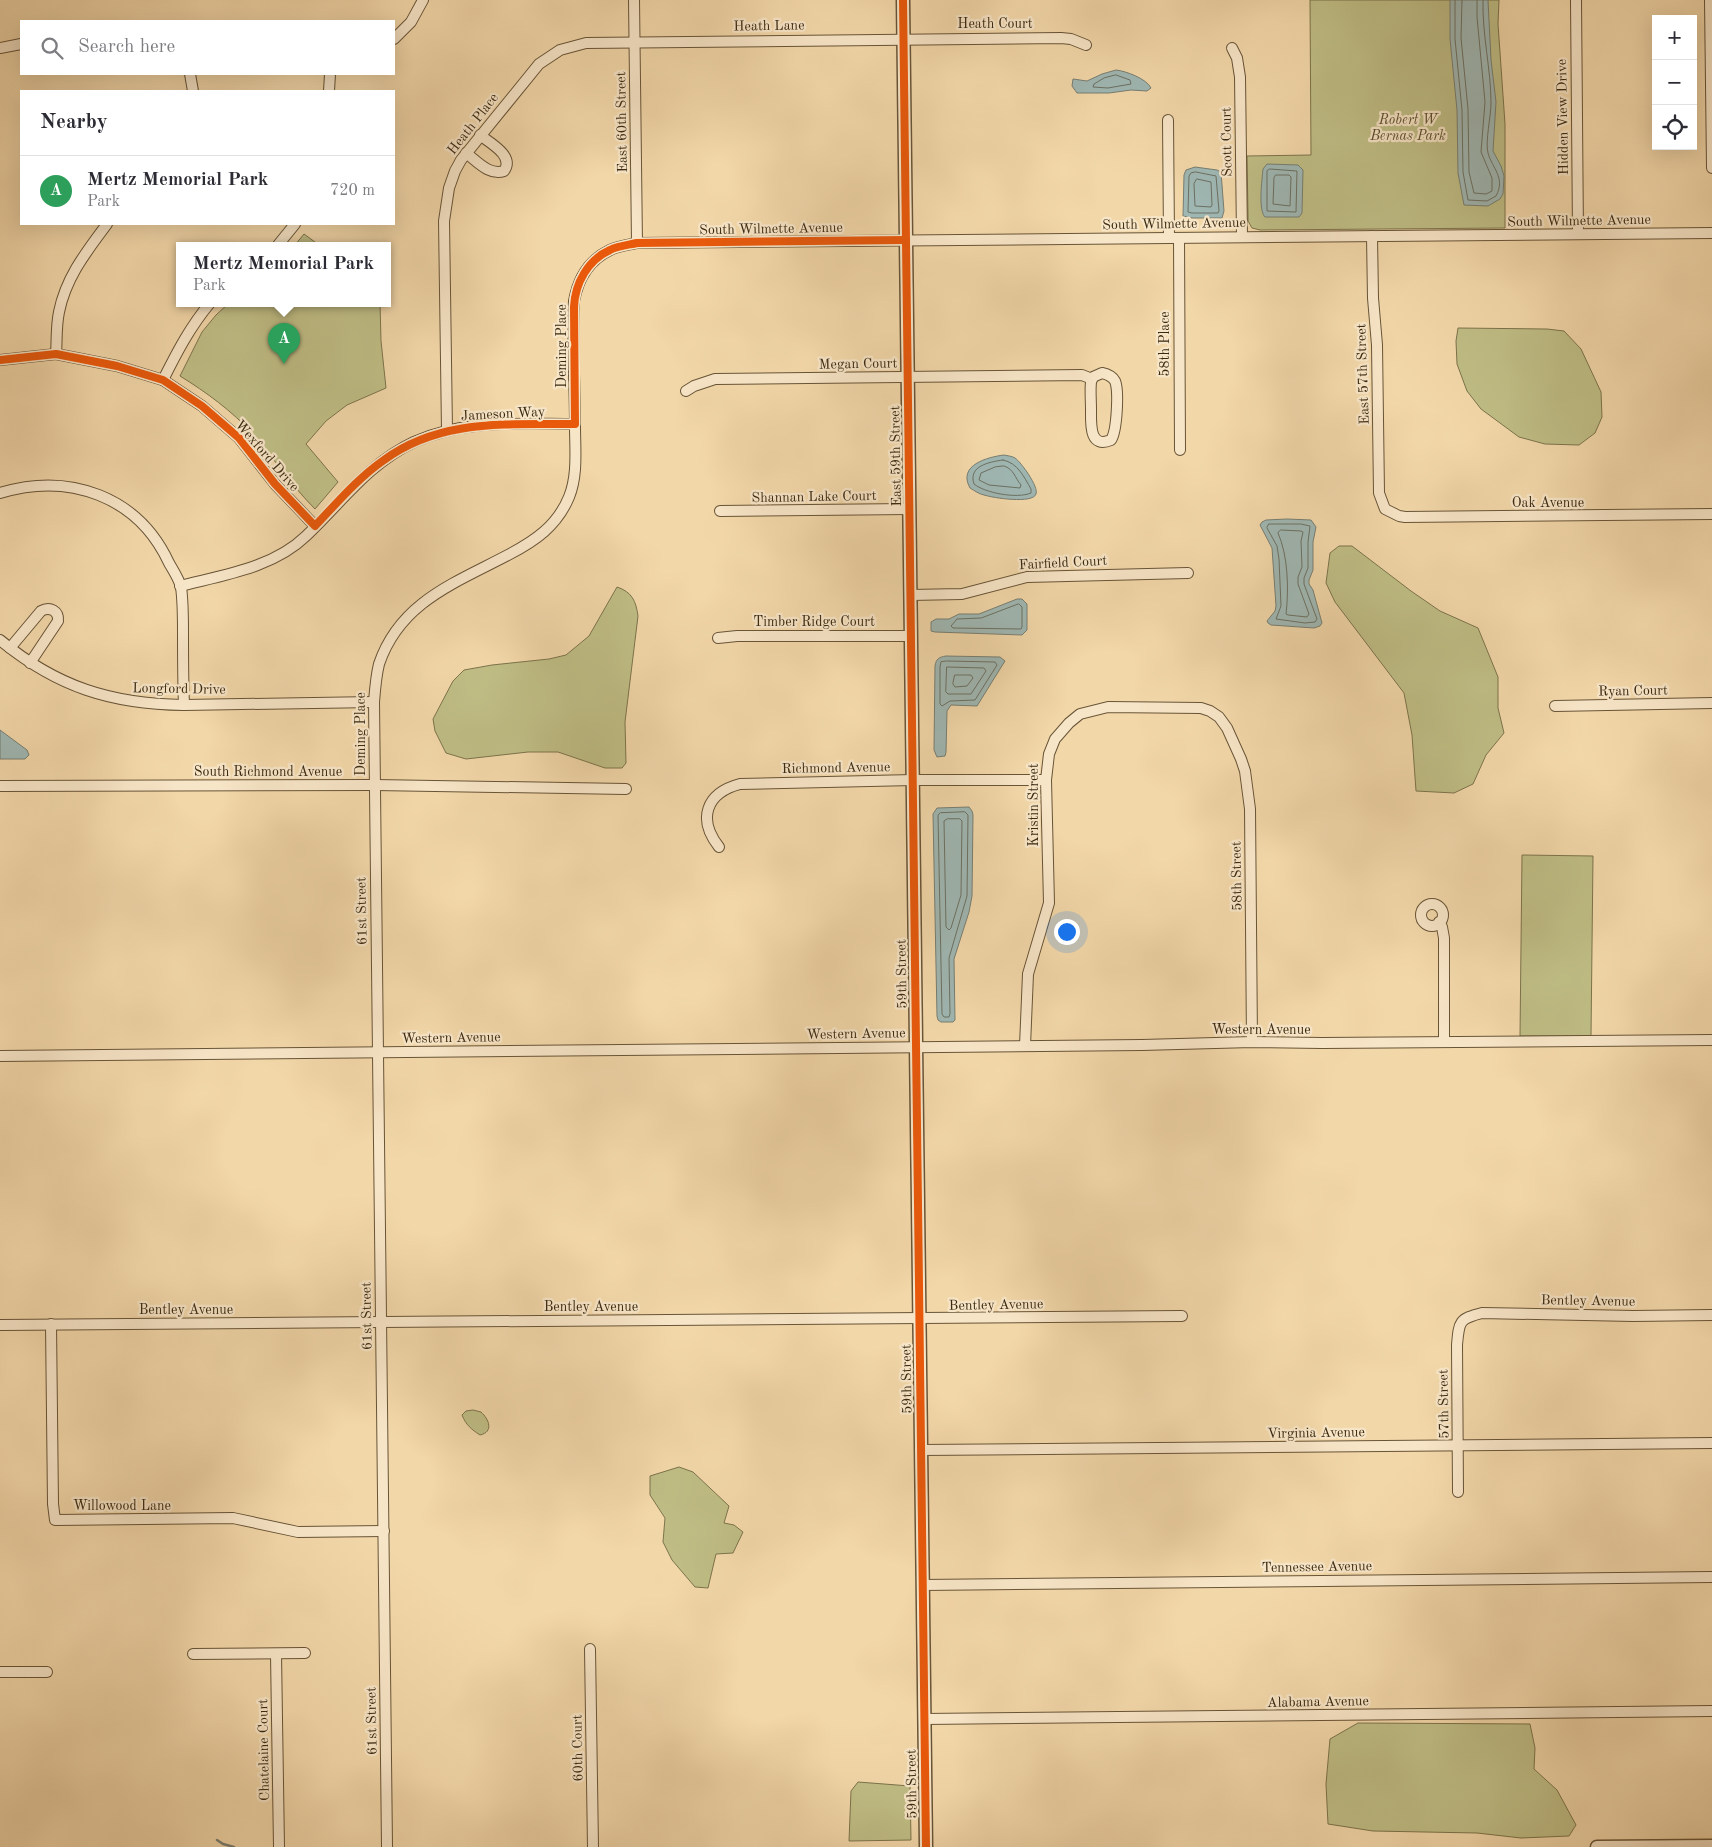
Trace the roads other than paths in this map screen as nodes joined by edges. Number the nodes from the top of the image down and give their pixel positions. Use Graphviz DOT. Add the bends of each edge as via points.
graph roads {
  1 [pos="424,0"];
  2 [pos="634,0"];
  3 [pos="903,0"];
  4 [pos="1576,0"];
  5 [pos="1710,0"];
  6 [pos="395,38"];
  7 [pos="904,38"];
  8 [pos="635,42"];
  9 [pos="20,44"];
  10 [pos="1086,45"];
  11 [pos="0,48"];
  12 [pos="1232,48"];
  13 [pos="190,75"];
  14 [pos="330,75"];
  15 [pos="193,90"];
  16 [pos="329,90"];
  17 [pos="1168,120"];
  18 [pos="480,135"];
  19 [pos="466,153"];
  20 [pos="1712,168"];
  21 [pos="106,225"];
  22 [pos="294,225"];
  23 [pos="1712,233"];
  24 [pos="1578,234"];
  25 [pos="1372,236"];
  26 [pos="1174,238"];
  27 [pos="1242,238"];
  28 [pos="906,240"];
  29 [pos="280,242"];
  30 [pos="637,243"];
  31 [pos="207,307"];
  32 [pos="56,354"];
  33 [pos="0,360"];
  34 [pos="908,377"];
  35 [pos="1092,379"];
  36 [pos="163,380"];
  37 [pos="686,391"];
  38 [pos="575,424"];
  39 [pos="448,430"];
  40 [pos="1180,450"];
  41 [pos="0,493"];
  42 [pos="909,509"];
  43 [pos="1385,509"];
  44 [pos="720,512"];
  45 [pos="1712,514"];
  46 [pos="315,526"];
  47 [pos="1188,573"];
  48 [pos="180,586"];
  49 [pos="910,595"];
  50 [pos="911,636"];
  51 [pos="718,638"];
  52 [pos="0,640"];
  53 [pos="10,648"];
  54 [pos="30,663"];
  55 [pos="374,702"];
  56 [pos="1712,704"];
  57 [pos="184,705"];
  58 [pos="1555,706"];
  59 [pos="1219,717"];
  60 [pos="913,780"];
  61 [pos="1046,780"];
  62 [pos="375,785"];
  63 [pos="0,786"];
  64 [pos="626,789"];
  65 [pos="719,847"];
  66 [pos="914,911"];
  67 [pos="1439,922"];
  68 [pos="1712,1040"];
  69 [pos="1252,1042"];
  70 [pos="1444,1042"];
  71 [pos="1025,1046"];
  72 [pos="916,1047"];
  73 [pos="378,1052"];
  74 [pos="0,1056"];
  75 [pos="1712,1315"];
  76 [pos="1182,1316"];
  77 [pos="1465,1318"];
  78 [pos="918,1319"];
  79 [pos="381,1322"];
  80 [pos="51,1324"];
  81 [pos="0,1325"];
  82 [pos="1712,1443"];
  83 [pos="1458,1445"];
  84 [pos="920,1450"];
  85 [pos="1458,1492"];
  86 [pos="384,1531"];
  87 [pos="1712,1577"];
  88 [pos="922,1585"];
  89 [pos="590,1648"];
  90 [pos="306,1653"];
  91 [pos="193,1654"];
  92 [pos="276,1654"];
  93 [pos="0,1672"];
  94 [pos="48,1672"];
  95 [pos="1712,1712"];
  96 [pos="924,1719"];
  97 [pos="1712,1846"];
  98 [pos="279,1847"];
  99 [pos="387,1847"];
  100 [pos="593,1847"];
  101 [pos="926,1847"];
  102 [pos="1597,1847"];
  1 -- 6 [label="street" via="411,22"];
  2 -- 8 [label="street, East 60th Street"];
  3 -- 7 [label="street, East 59th Street"];
  4 -- 24 [label="street, Hidden View Drive"];
  5 -- 20 [label="street"];
  7 -- 8 [label="street, Heath Lane"];
  7 -- 10 [label="street, Heath Court" via="1062,38"];
  7 -- 28 [label="street, East 59th Street"];
  8 -- 18 [label="street, Heath Place" via="586,43 554,53 539,64"];
  8 -- 30 [label="street, East 60th Street"];
  9 -- 11 [label="street"];
  12 -- 27 [label="street, Scott Court" via="1240,77"];
  13 -- 15 [label="street"];
  14 -- 16 [label="street"];
  17 -- 26 [label="street, 58th Place"];
  18 -- 19 [label="street, Heath Place"];
  18 -- 19 [label="street" via="506,158 504,171 492,172"];
  19 -- 39 [label="street, Heath Place" via="454,171 445,215"];
  21 -- 32 [label="street" via="78,263 66,287 59,313"];
  22 -- 29 [label="street"];
  23 -- 24 [label="street, South Wilmette Avenue"];
  24 -- 25 [label="street, South Wilmette Avenue"];
  25 -- 27 [label="street, South Wilmette Avenue"];
  25 -- 43 [label="street, East 57th Street" via="1380,493"];
  26 -- 27 [label="street, South Wilmette Avenue"];
  26 -- 28 [label="street, South Wilmette Avenue"];
  26 -- 40 [label="street, 58th Place"];
  28 -- 30 [label="street, South Wilmette Avenue"];
  28 -- 34 [label="street, East 59th Street"];
  30 -- 38 [label="street, Deming Place" via="610,250 593,261 578,284 574,307"];
  31 -- 36 [label="street" via="184,338"];
  32 -- 33 [label="street, Wexford Drive"];
  32 -- 36 [label="street, Wexford Drive" via="99,361"];
  34 -- 35 [label="street, Megan Court" via="1082,375"];
  34 -- 37 [label="street, Megan Court" via="715,379"];
  34 -- 42 [label="street, East 59th Street"];
  35 -- 35 [label="street, Megan Court" via="1092,434 1099,442 1106,442 1112,440 1116,428 1115,382 1102,373"];
  36 -- 46 [label="street, Wexford Drive" via="202,406 239,438 275,484"];
  38 -- 39 [label="street, Jameson Way" via="474,425"];
  38 -- 55 [label="street, Deming Place" via="574,481 560,514 548,530 530,543 413,610 384,652"];
  39 -- 46 [label="street, Jameson Way" via="413,443 384,459"];
  41 -- 48 [label="street" via="51,485 74,487 105,498 144,524 166,554"];
  42 -- 44 [label="street, Shannan Lake Court"];
  42 -- 49 [label="street, East 59th Street"];
  43 -- 45 [label="street, Oak Avenue" via="1404,517"];
  46 -- 48 [label="street, Jameson Way" via="293,546 264,562"];
  47 -- 49 [label="street, Fairfield Court" via="1027,577 962,594"];
  48 -- 57 [label="street"];
  49 -- 50 [label="street, East 59th Street"];
  50 -- 51 [label="street, Timber Ridge Court"];
  50 -- 60 [label="street, East 59th Street"];
  52 -- 53 [label="street, Longford Drive"];
  53 -- 54 [label="street, Longford Drive"];
  53 -- 54 [label="street" via="41,611 53,610 58,621"];
  54 -- 57 [label="street, Longford Drive" via="96,694 143,704"];
  55 -- 57 [label="street, Longford Drive"];
  55 -- 62 [label="street, Deming Place"];
  56 -- 58 [label="street, Ryan Court"];
  59 -- 61 [label="street, Kristin Street" via="1196,707 1108,707 1080,714 1055,739 1049,754"];
  59 -- 69 [label="street, 58th Street" via="1241,759 1249,793"];
  60 -- 61 [label="street, Richmond Avenue"];
  60 -- 65 [label="street, Richmond Avenue" via="765,783 728,787 718,794 706,815 711,837"];
  60 -- 66 [label="street, East 59th Street"];
  61 -- 71 [label="street, Kristin Street" via="1049,903 1028,974"];
  62 -- 63 [label="street, South Richmond Avenue"];
  62 -- 64 [label="street, South Richmond Avenue"];
  62 -- 73 [label="street, 61st Street"];
  66 -- 72 [label="street, 59th Street"];
  67 -- 70 [label="street" via="1444,938"];
  68 -- 70 [label="street, Western Avenue"];
  69 -- 70 [label="street, Western Avenue"];
  69 -- 71 [label="street, Western Avenue"];
  71 -- 72 [label="street, Western Avenue"];
  72 -- 73 [label="street, Western Avenue"];
  72 -- 78 [label="street, 59th Street"];
  73 -- 74 [label="street, Western Avenue"];
  73 -- 79 [label="street, 61st Street"];
  75 -- 77 [label="street, Bentley Avenue" via="1482,1312"];
  76 -- 78 [label="street, Bentley Avenue"];
  77 -- 83 [label="street, 57th Street" via="1458,1331 1457,1344"];
  78 -- 79 [label="street, Bentley Avenue"];
  78 -- 84 [label="street, 59th Street"];
  79 -- 80 [label="street, Bentley Avenue"];
  79 -- 86 [label="street, 61st Street"];
  80 -- 81 [label="street, Bentley Avenue"];
  80 -- 86 [label="street, Willowood Lane" via="55,1520 234,1518 298,1532"];
  82 -- 83 [label="street, Virginia Avenue"];
  83 -- 84 [label="street, Virginia Avenue"];
  83 -- 85 [label="street, 57th Street"];
  84 -- 88 [label="street, 59th Street"];
  86 -- 99 [label="street, 61st Street"];
  87 -- 88 [label="street, Tennessee Avenue"];
  88 -- 96 [label="street, 59th Street"];
  89 -- 100 [label="street, 60th Court"];
  90 -- 92 [label="street"];
  91 -- 92 [label="street"];
  92 -- 98 [label="street, Chatelaine Court"];
  93 -- 94 [label="street"];
  95 -- 96 [label="street, Alabama Avenue"];
  96 -- 101 [label="street, 59th Street"];
  97 -- 102 [label="street"];
}
